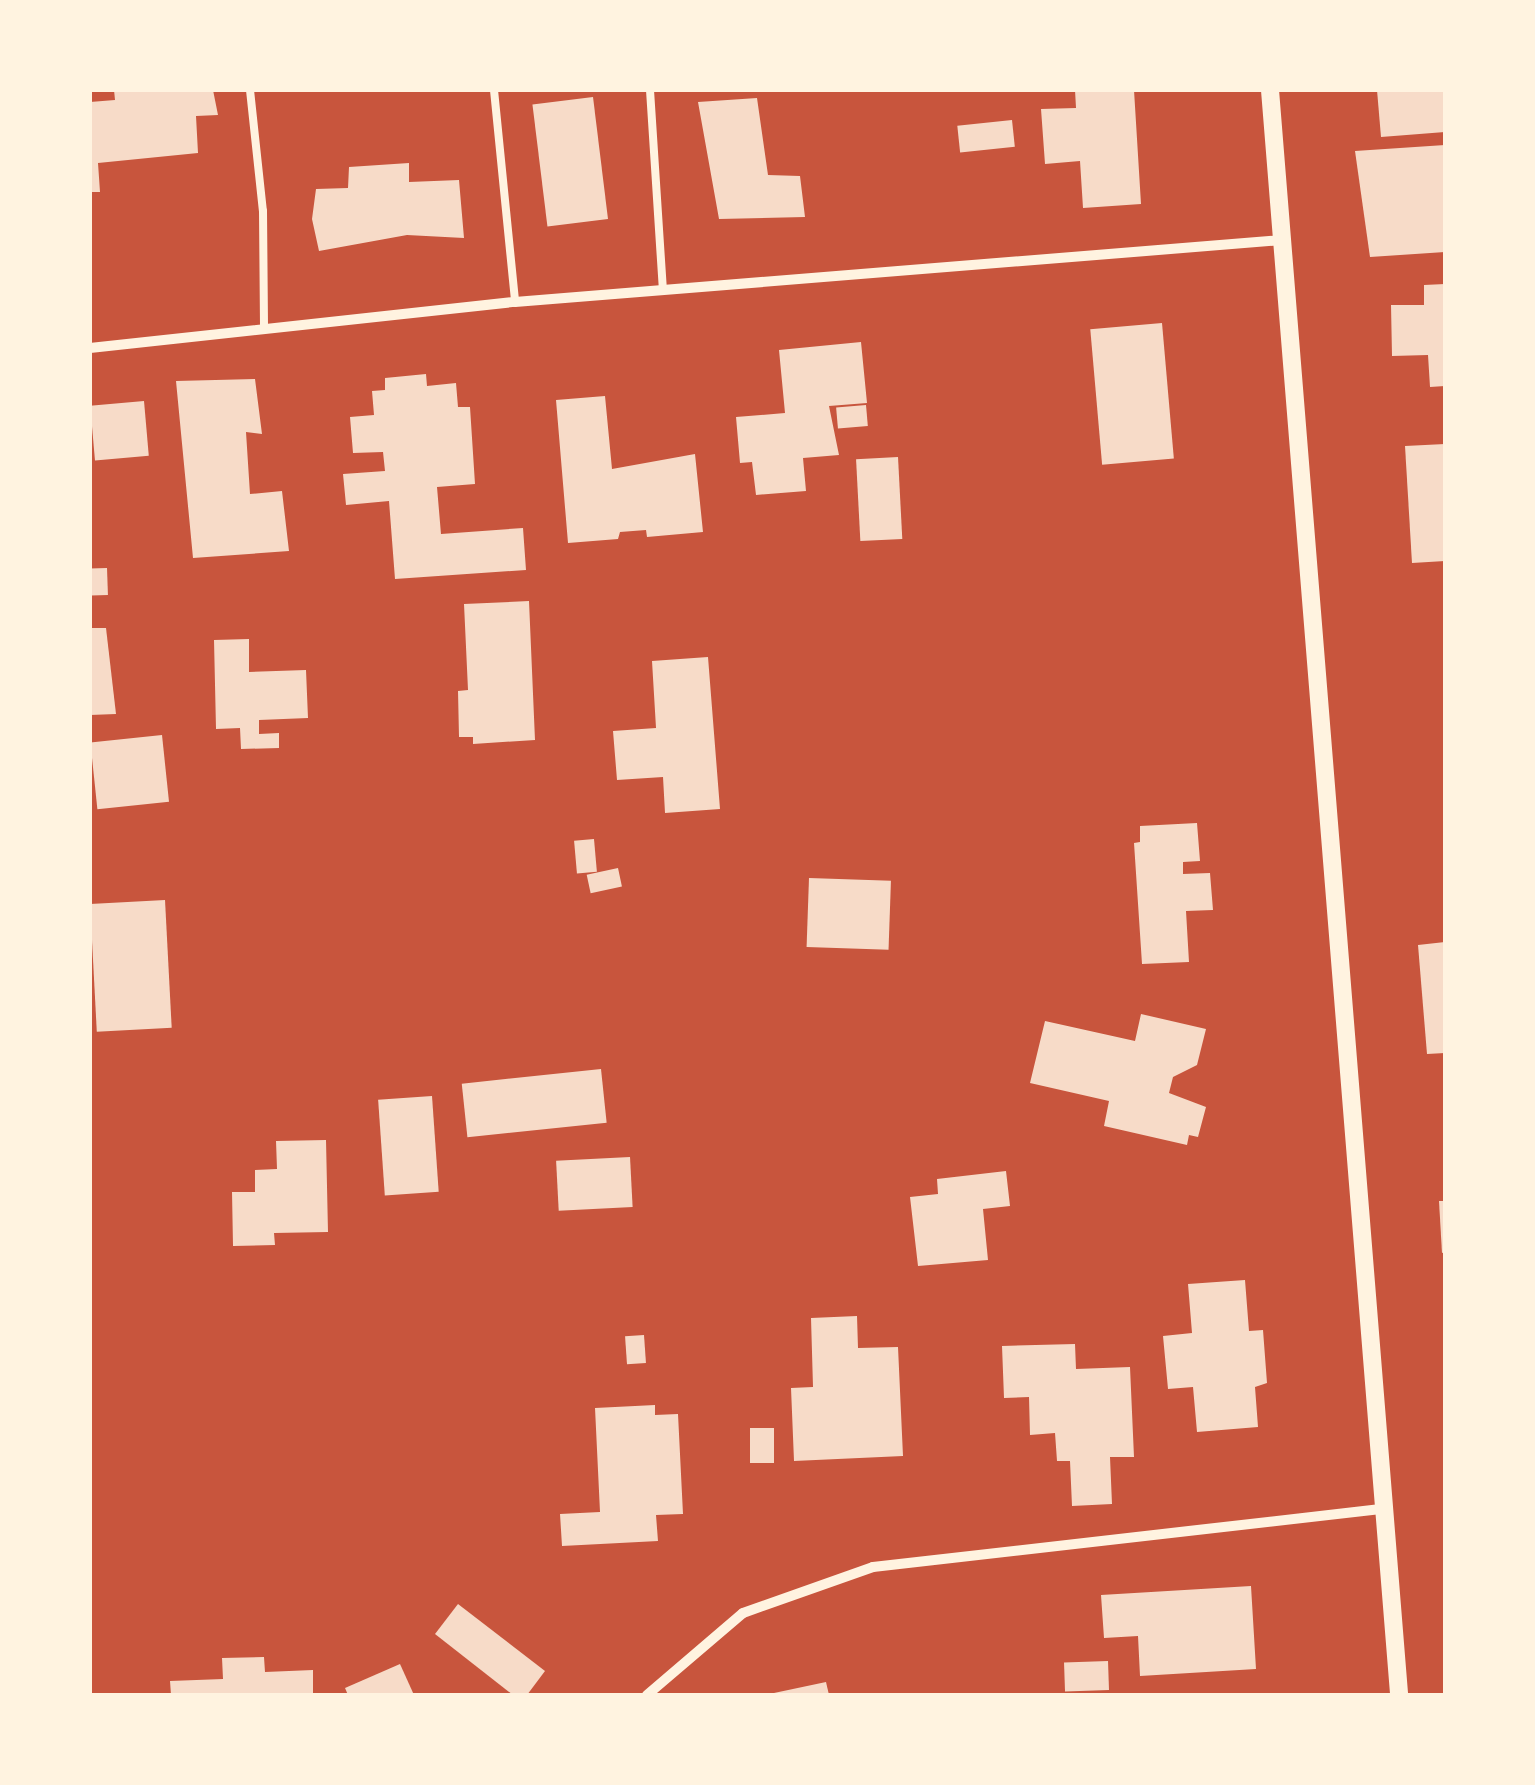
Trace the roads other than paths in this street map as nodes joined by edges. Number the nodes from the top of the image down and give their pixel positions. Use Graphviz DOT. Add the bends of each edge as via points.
graph roads {
  1 [pos="250,90"];
  2 [pos="494,90"];
  3 [pos="650,90"];
  4 [pos="1270,90"];
  5 [pos="1282,240"];
  6 [pos="663,291"];
  7 [pos="515,302"];
  8 [pos="264,326"];
  9 [pos="90,348"];
  10 [pos="1380,1508"];
  11 [pos="647,1695"];
  12 [pos="1399,1695"];
  1 -- 8 [label="lane" via="263,211"];
  2 -- 7 [label="lane"];
  3 -- 6 [label="lane"];
  4 -- 5 [label="street"];
  5 -- 6 [label="street"];
  5 -- 10 [label="street"];
  6 -- 7 [label="street"];
  7 -- 8 [label="street"];
  8 -- 9 [label="street"];
  10 -- 11 [label="street" via="873,1567 743,1613"];
  10 -- 12 [label="street"];
}
